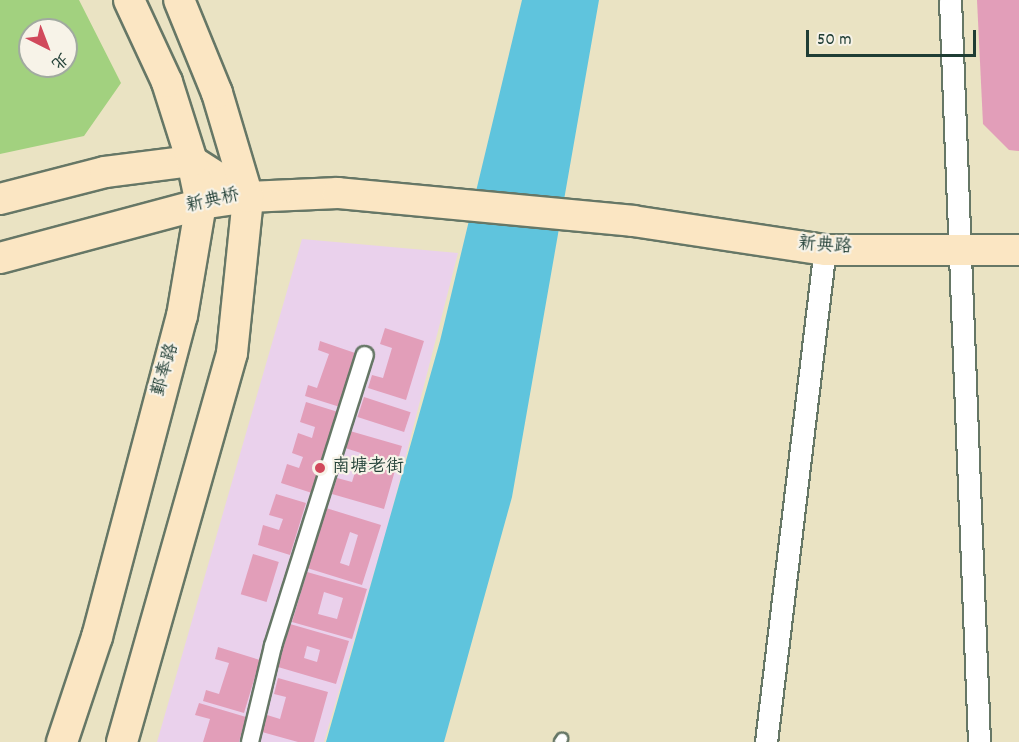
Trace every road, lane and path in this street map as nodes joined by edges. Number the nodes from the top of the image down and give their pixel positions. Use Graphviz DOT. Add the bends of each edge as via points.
graph roads {
  1 [pos="129,0"];
  2 [pos="179,0"];
  3 [pos="950,0"];
  4 [pos="192,161"];
  5 [pos="248,197"];
  6 [pos="0,199"];
  7 [pos="201,204"];
  8 [pos="959,249"];
  9 [pos="825,250"];
  10 [pos="1019,250"];
  11 [pos="0,258"];
  12 [pos="365,355"];
  13 [pos="62,742"];
  14 [pos="122,742"];
  15 [pos="250,742"];
  16 [pos="766,742"];
  17 [pos="979,742"];
  1 -- 4 [label="main road, 鄞奉路" via="167,82"];
  2 -- 5 [label="main road" via="217,93"];
  3 -- 8 [label="street"];
  4 -- 5 [label="main road, 新典桥"];
  4 -- 6 [label="main road" via="105,172"];
  4 -- 7 [label="main road, 鄞奉路"];
  5 -- 7 [label="main road, 新典桥"];
  5 -- 9 [label="main road, 新典路" via="338,193 633,221"];
  5 -- 14 [label="main road" via="232,353"];
  7 -- 11 [label="main road, 新典桥"];
  7 -- 13 [label="main road, 鄞奉路" via="182,316 97,637"];
  8 -- 9 [label="main road, 新典路"];
  8 -- 10 [label="main road, 新典路"];
  8 -- 17 [label="street"];
  9 -- 16 [label="street"];
  12 -- 15 [label="street" via="273,646"];
}
